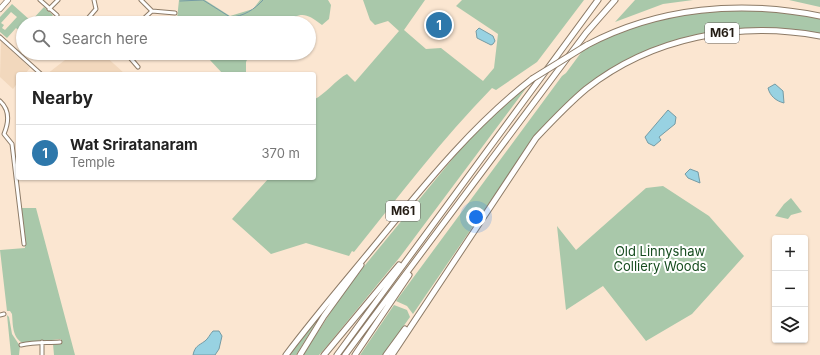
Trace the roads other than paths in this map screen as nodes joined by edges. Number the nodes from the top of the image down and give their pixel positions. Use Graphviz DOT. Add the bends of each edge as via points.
graph roads {
  1 [pos="8,0"];
  2 [pos="40,0"];
  3 [pos="58,0"];
  4 [pos="94,0"];
  5 [pos="141,0"];
  6 [pos="598,0"];
  7 [pos="615,0"];
  8 [pos="0,9"];
  9 [pos="50,9"];
  10 [pos="152,11"];
  11 [pos="175,14"];
  12 [pos="57,15"];
  13 [pos="90,16"];
  14 [pos="147,16"];
  15 [pos="820,16"];
  16 [pos="820,36"];
  17 [pos="0,37"];
  18 [pos="16,49"];
  19 [pos="28,60"];
  20 [pos="132,60"];
  21 [pos="137,67"];
  22 [pos="39,72"];
  23 [pos="0,101"];
  24 [pos="4,134"];
  25 [pos="0,138"];
  26 [pos="426,232"];
  27 [pos="433,239"];
  28 [pos="378,241"];
  29 [pos="22,242"];
  30 [pos="461,249"];
  31 [pos="4,314"];
  32 [pos="0,315"];
  33 [pos="42,342"];
  34 [pos="60,342"];
  35 [pos="21,345"];
  36 [pos="42,355"];
  37 [pos="286,355"];
  38 [pos="300,355"];
  39 [pos="324,355"];
  40 [pos="337,355"];
  41 [pos="345,355"];
  42 [pos="355,355"];
  43 [pos="386,355"];
  44 [pos="392,355"];
  1 -- 8 [label="main road"];
  2 -- 9 [label="street"];
  3 -- 9 [label="street"];
  4 -- 13 [label="street" via="96,9"];
  5 -- 10 [label="street"];
  6 -- 26 [label="highway, M61"];
  7 -- 27 [label="highway" via="586,33"];
  9 -- 12 [label="street"];
  10 -- 11 [label="street"];
  10 -- 14 [label="street"];
  15 -- 28 [label="highway, M61, bridge" via="762,5 698,7 665,13 632,24 587,45 532,80 490,114"];
  16 -- 30 [label="highway, M61" via="759,30 701,36 654,51 609,73 586,89 536,138"];
  17 -- 18 [label="street"];
  19 -- 22 [label="street"];
  20 -- 21 [label="street"];
  23 -- 24 [label="street" via="8,114"];
  24 -- 25 [label="street"];
  24 -- 29 [label="street" via="12,144"];
  26 -- 39 [label="highway, M61"];
  26 -- 40 [label="highway, M61"];
  27 -- 41 [label="highway"];
  27 -- 42 [label="highway"];
  28 -- 37 [label="highway, M61"];
  28 -- 38 [label="highway, M61" via="324,316"];
  30 -- 43 [label="highway, M61"];
  30 -- 44 [label="highway, M61"];
  31 -- 32 [label="street"];
  33 -- 34 [label="street"];
  33 -- 35 [label="street"];
  33 -- 36 [label="street"];
}
